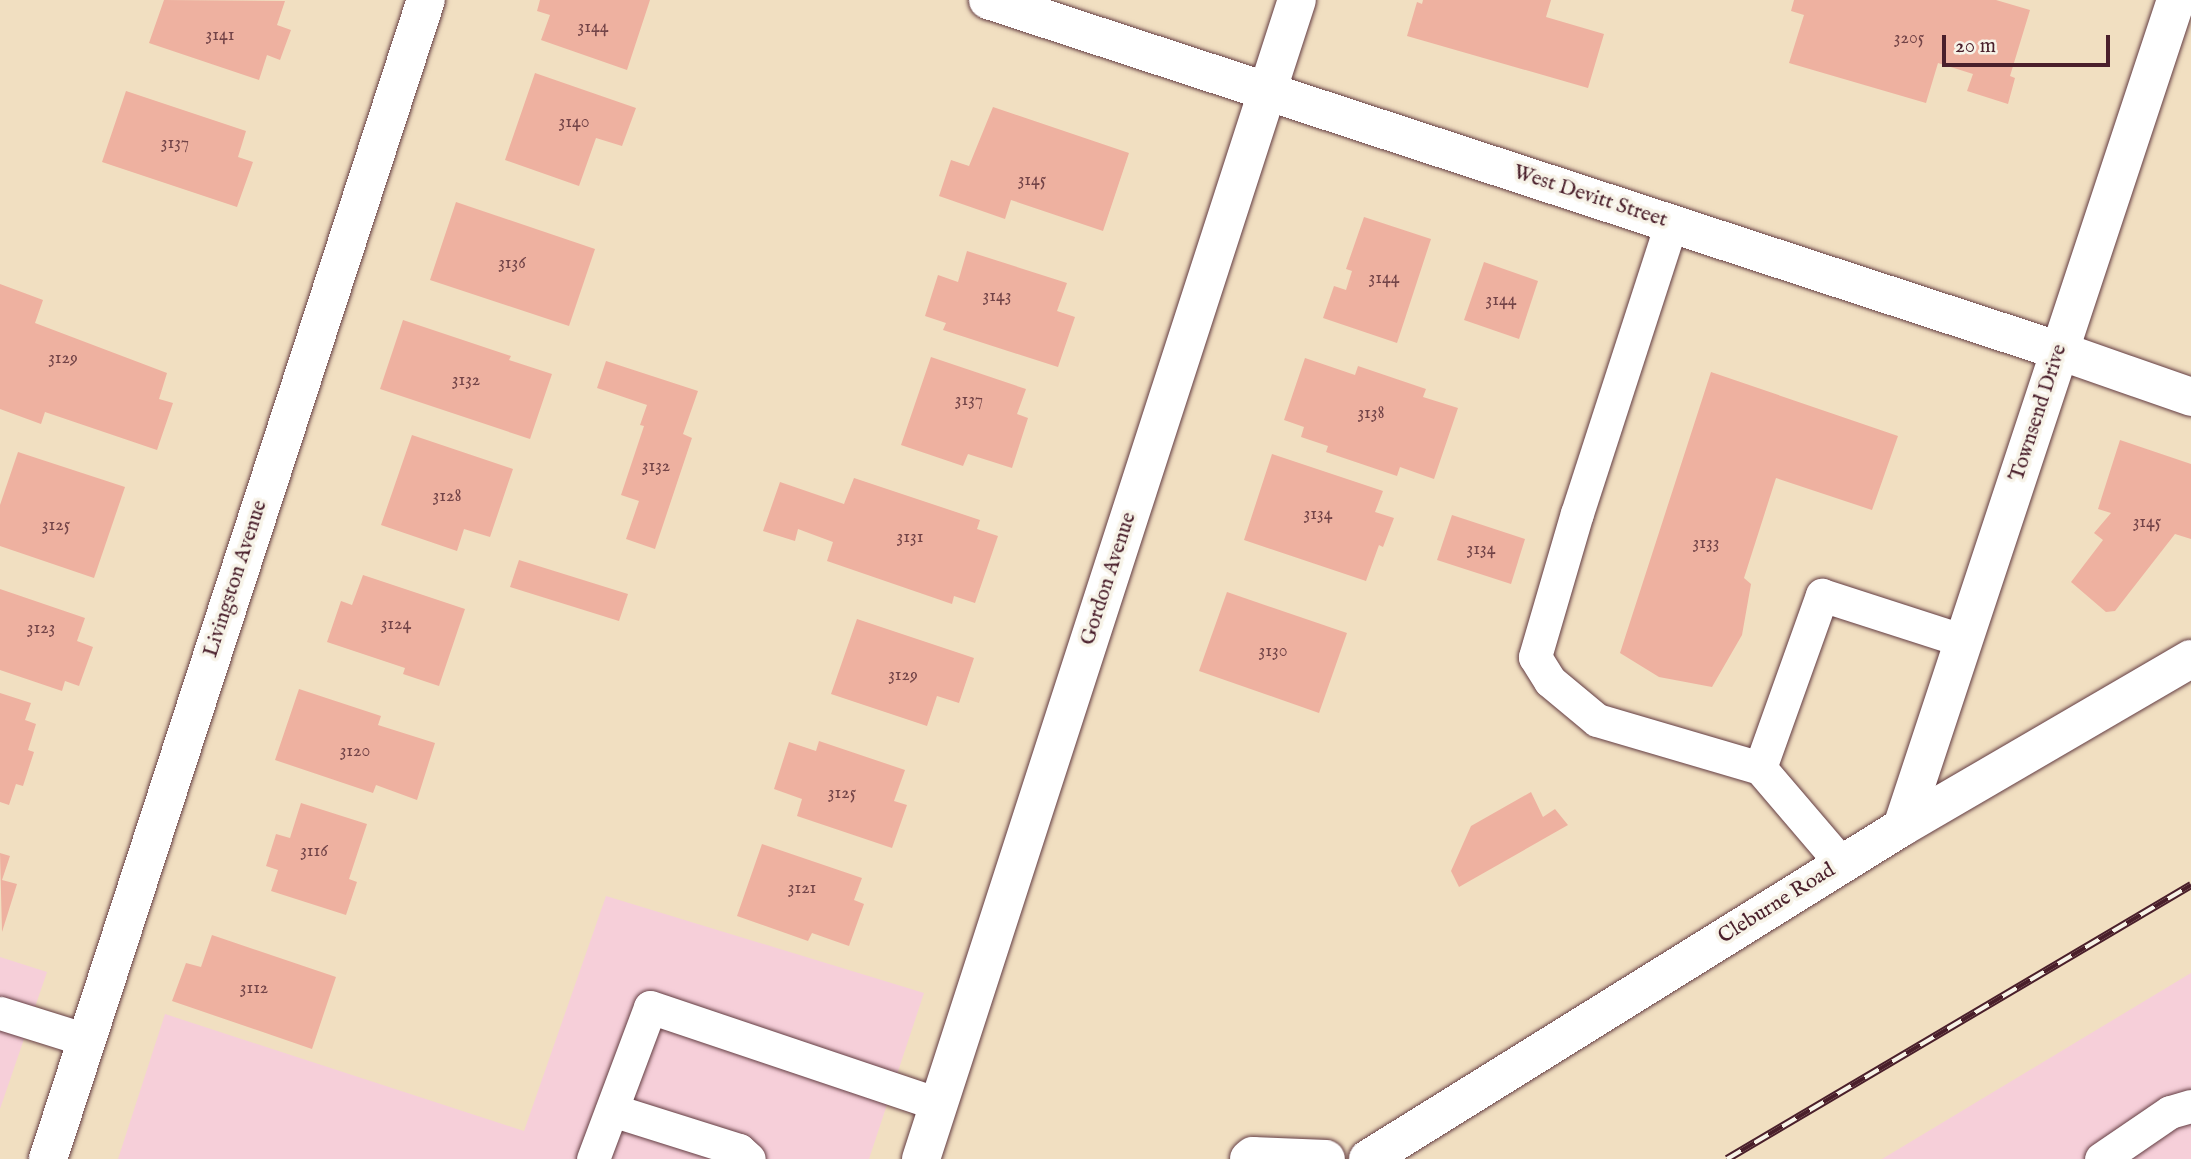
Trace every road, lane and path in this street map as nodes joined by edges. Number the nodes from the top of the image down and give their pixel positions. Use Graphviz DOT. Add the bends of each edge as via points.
graph roads {
  1 [pos="426,0"];
  2 [pos="988,0"];
  3 [pos="1297,0"];
  4 [pos="2176,0"];
  5 [pos="1267,91"];
  6 [pos="1671,224"];
  7 [pos="2060,351"];
  8 [pos="2191,397"];
  9 [pos="1964,641"];
  10 [pos="2191,659"];
  11 [pos="1760,768"];
  12 [pos="1902,827"];
  13 [pos="1842,864"];
  14 [pos="0,1013"];
  15 [pos="86,1040"];
  16 [pos="939,1104"];
  17 [pos="2191,1106"];
  18 [pos="612,1110"];
  19 [pos="48,1159"];
  20 [pos="593,1159"];
  21 [pos="749,1159"];
  22 [pos="921,1159"];
  23 [pos="1249,1159"];
  24 [pos="1326,1159"];
  25 [pos="1368,1159"];
  26 [pos="2101,1159"];
  1 -- 15 [label="street, Livingston Avenue"];
  2 -- 5 [label="street, West Devitt Street"];
  3 -- 5 [label="street, Gordon Avenue"];
  4 -- 7 [label="street, Townsend Drive"];
  5 -- 6 [label="street, West Devitt Street"];
  5 -- 16 [label="street, Gordon Avenue"];
  6 -- 7 [label="street, West Devitt Street"];
  6 -- 11 [label="lane" via="1535,657 1550,681 1597,720"];
  7 -- 8 [label="street, West Devitt Street"];
  7 -- 9 [label="street, Townsend Drive"];
  9 -- 11 [label="lane" via="1822,595"];
  9 -- 12 [label="street, Townsend Drive"];
  10 -- 12 [label="street, Cleburne Road"];
  11 -- 13 [label="lane"];
  12 -- 13 [label="street, Cleburne Road"];
  13 -- 25 [label="street, Cleburne Road"];
  14 -- 15 [label="lane"];
  15 -- 19 [label="street, Livingston Avenue"];
  16 -- 18 [label="lane" via="650,1007"];
  16 -- 22 [label="street, Gordon Avenue"];
  17 -- 26 [label="lane" via="2170,1112"];
  18 -- 20 [label="lane"];
  18 -- 21 [label="lane" via="738,1150"];
  23 -- 24 [label="street"];
}
